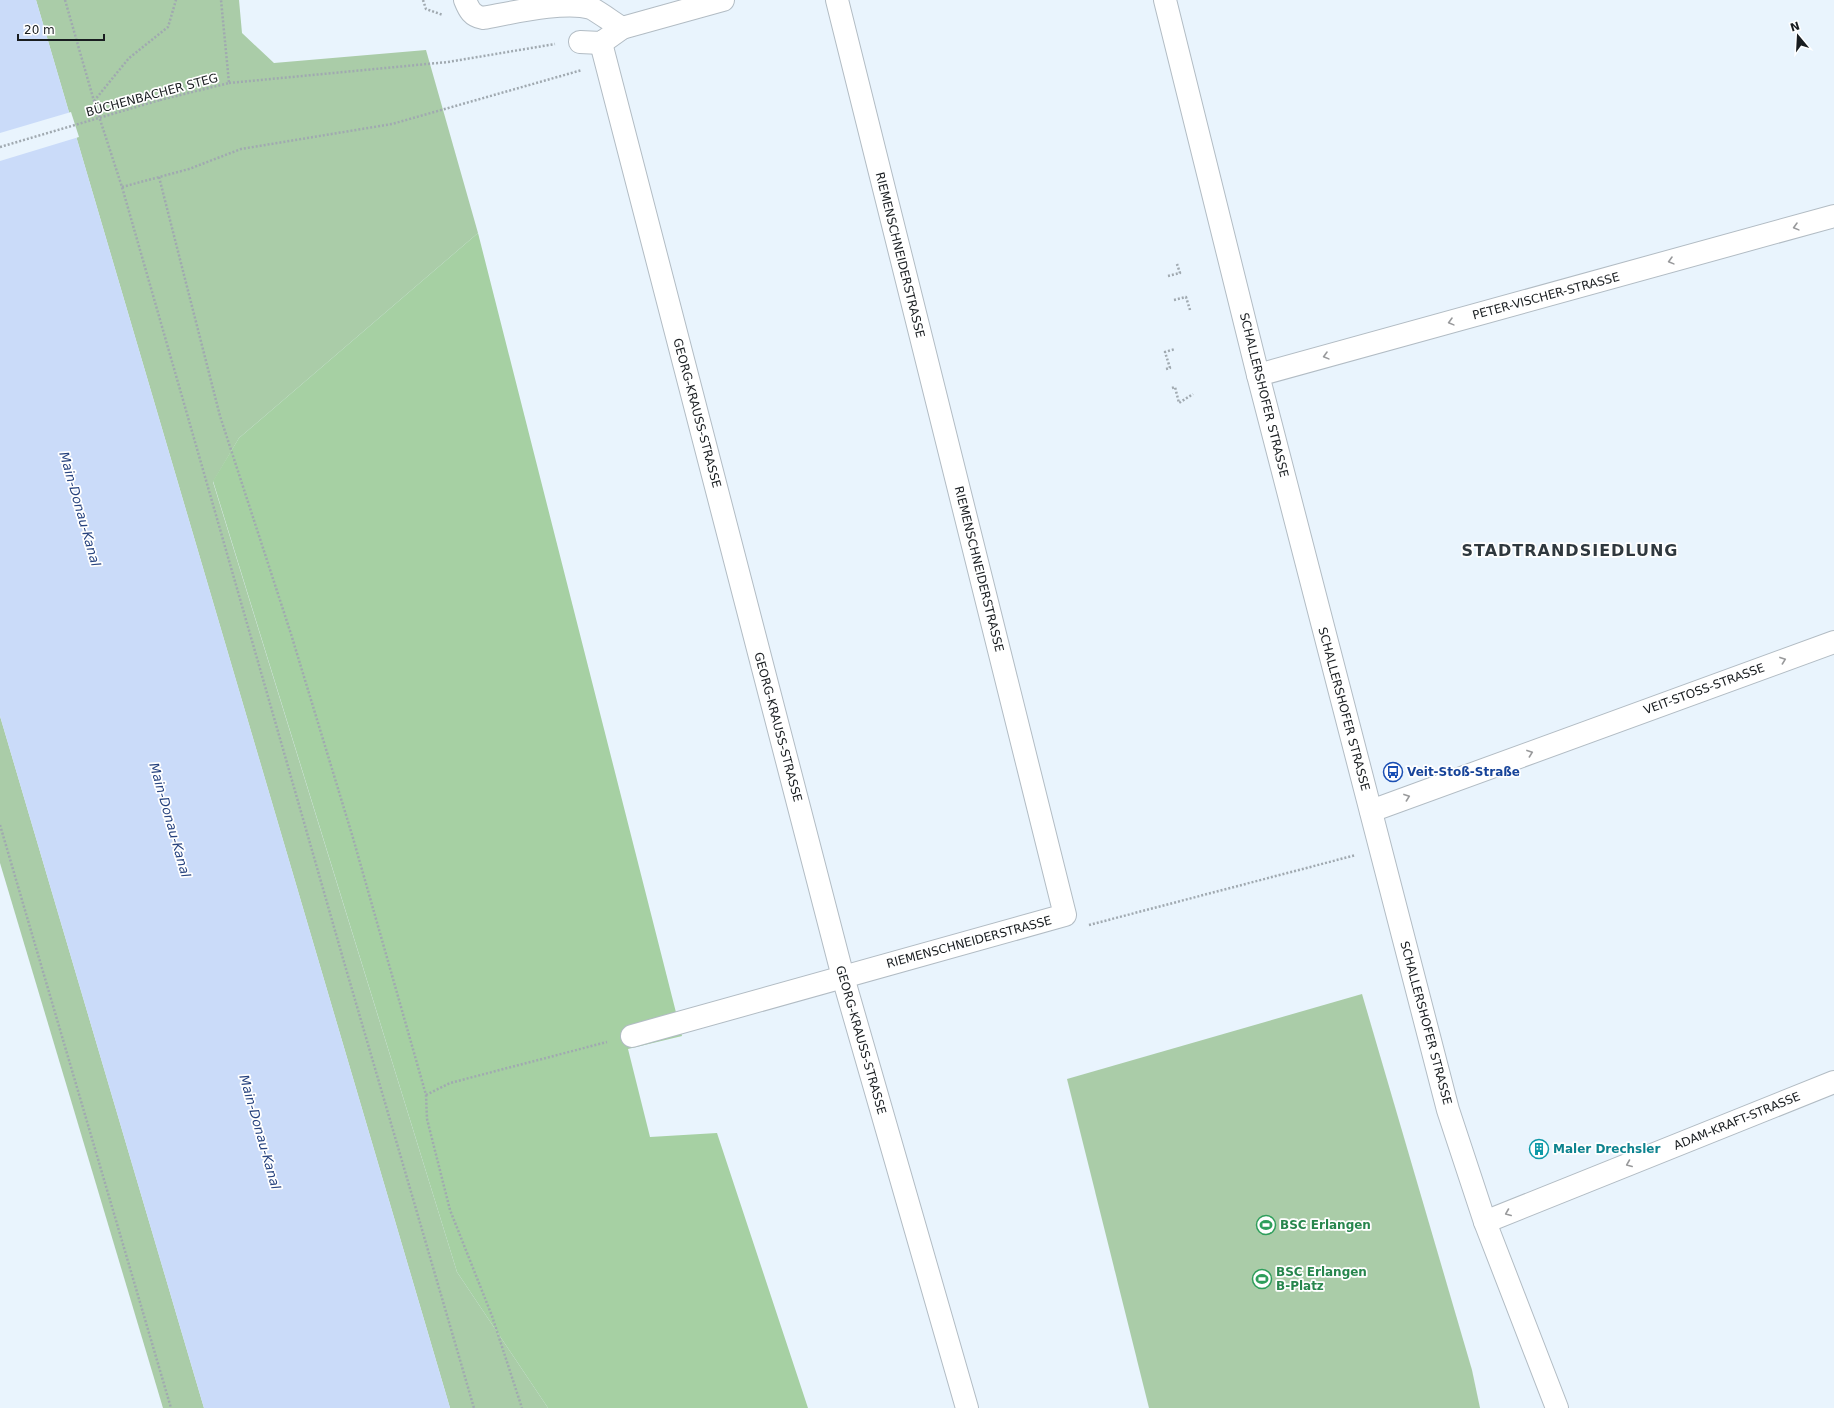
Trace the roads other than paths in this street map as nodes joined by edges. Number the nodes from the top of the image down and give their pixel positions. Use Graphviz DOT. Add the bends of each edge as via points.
graph roads {
  1 [pos="465,0"];
  2 [pos="723,0"];
  3 [pos="837,0"];
  4 [pos="1165,0"];
  5 [pos="501,7"];
  6 [pos="622,28"];
  7 [pos="1834,216"];
  8 [pos="1258,375"];
  9 [pos="1834,642"];
  10 [pos="1371,811"];
  11 [pos="843,977"];
  12 [pos="632,1036"];
  13 [pos="1834,1082"];
  14 [pos="1485,1222"];
  15 [pos="967,1408"];
  16 [pos="1557,1408"];
  1 -- 5 [label="street" via="475,17 483,18"];
  2 -- 6 [label="street"];
  3 -- 11 [label="street, RIEMENSCHNEIDERSTRASSE" via="1065,915"];
  4 -- 8 [label="street, SCHALLERSHOFER STRASSE"];
  5 -- 6 [label="street" via="576,4 590,8"];
  6 -- 11 [label="street, GEORG-KRAUSS-STRASSE" via="590,42"];
  7 -- 8 [label="street, PETER-VISCHER-STRASSE, one-way"];
  8 -- 10 [label="street, SCHALLERSHOFER STRASSE"];
  10 -- 9 [label="street, VEIT-STOSS-STRASSE, one-way"];
  10 -- 14 [label="street, SCHALLERSHOFER STRASSE" via="1448,1110"];
  11 -- 12 [label="street"];
  11 -- 15 [label="street, GEORG-KRAUSS-STRASSE"];
  13 -- 14 [label="street, ADAM-KRAFT-STRASSE, one-way"];
  14 -- 16 [label="street, SCHALLERSHOFER STRASSE"];
}
